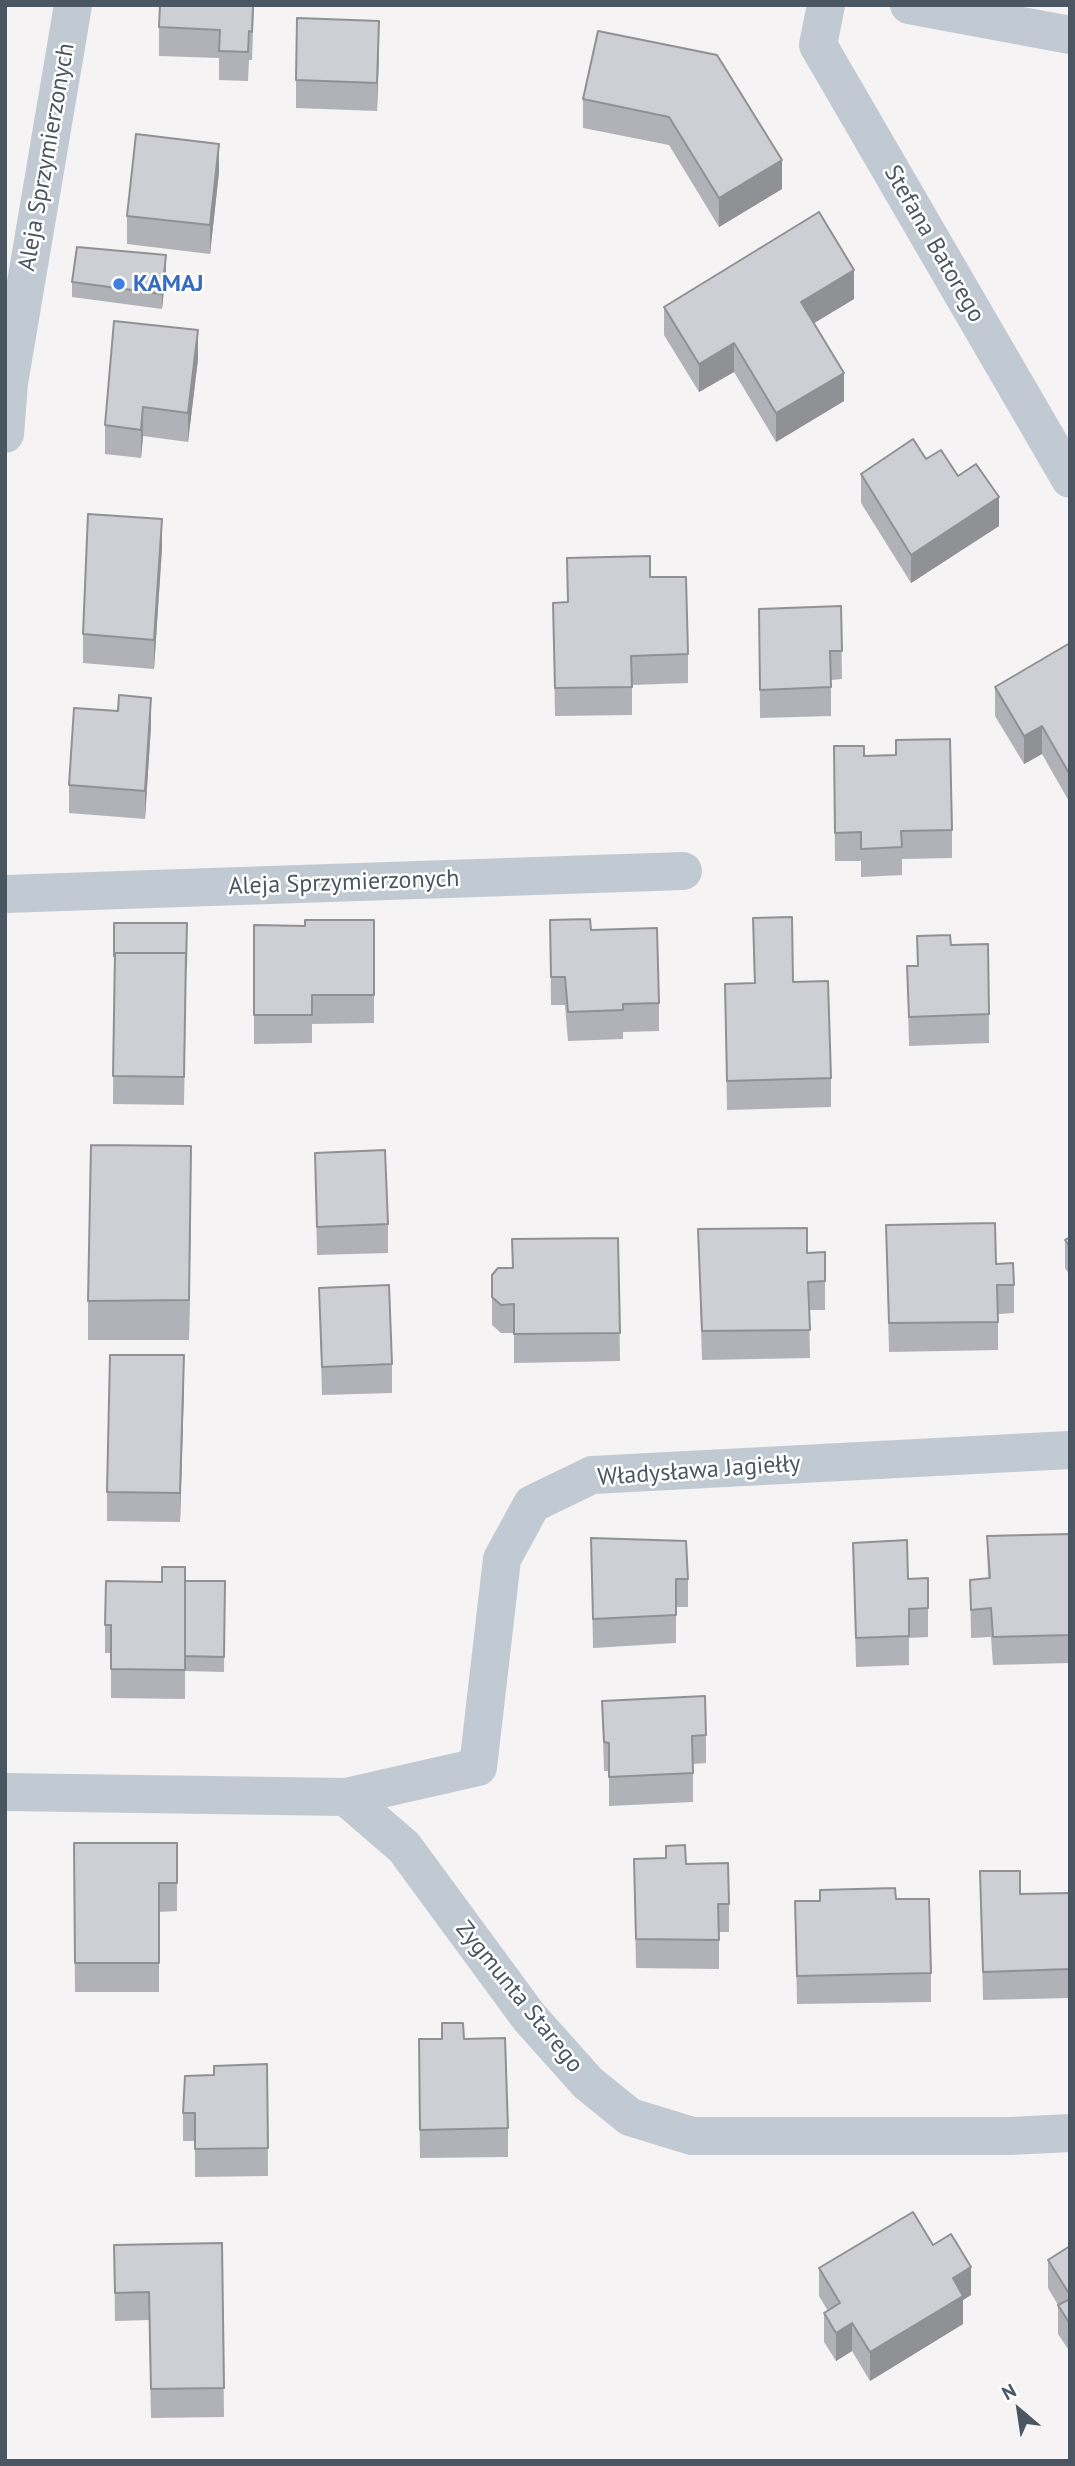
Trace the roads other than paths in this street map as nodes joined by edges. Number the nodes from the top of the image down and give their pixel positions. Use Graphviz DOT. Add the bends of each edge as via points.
graph roads {
  1 [pos="73,5"];
  2 [pos="826,5"];
  3 [pos="909,5"];
  4 [pos="1070,35"];
  5 [pos="5,434"];
  6 [pos="1070,479"];
  7 [pos="683,871"];
  8 [pos="5,894"];
  9 [pos="1070,1450"];
  10 [pos="5,1791"];
  11 [pos="346,1797"];
  12 [pos="1070,2133"];
  1 -- 5 [label="street, Aleja Sprzymierzonych" via="9,383"];
  2 -- 6 [label="street, Stefana Batorego" via="818,45"];
  3 -- 4 [label="street"];
  7 -- 8 [label="street, Aleja Sprzymierzonych"];
  9 -- 11 [label="street, Władysława Jagiełły" via="592,1475 532,1504 502,1559 478,1767"];
  10 -- 11 [label="street"];
  11 -- 12 [label="street, Zygmunta Starego" via="404,1847 529,2017 588,2083 631,2117 691,2136"];
}
